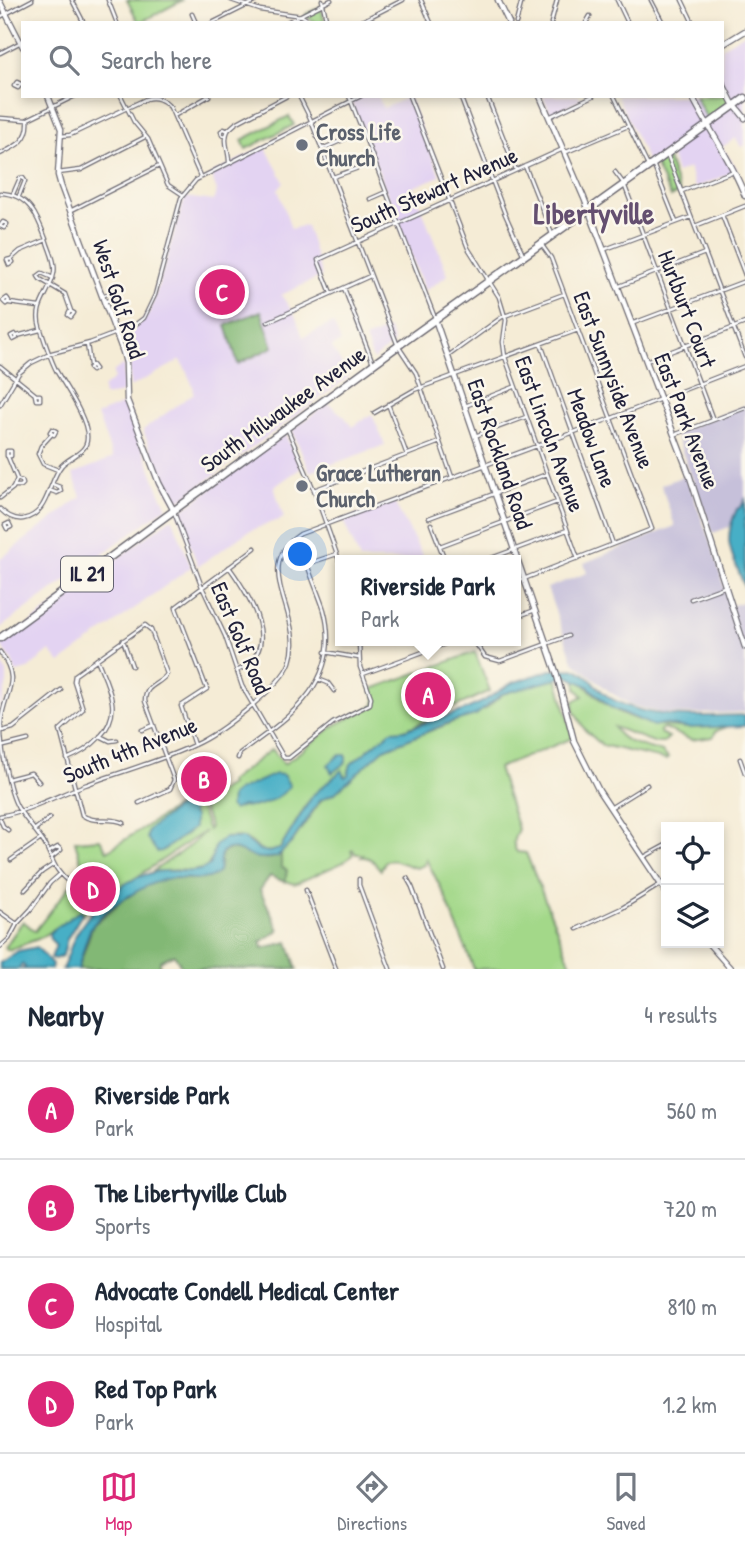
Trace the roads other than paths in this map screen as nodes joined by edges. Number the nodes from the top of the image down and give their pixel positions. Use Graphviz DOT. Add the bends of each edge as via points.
graph roads {
  1 [pos="32,0"];
  2 [pos="72,0"];
  3 [pos="108,0"];
  4 [pos="231,0"];
  5 [pos="258,0"];
  6 [pos="331,0"];
  7 [pos="404,0"];
  8 [pos="421,0"];
  9 [pos="498,0"];
  10 [pos="522,0"];
  11 [pos="557,0"];
  12 [pos="617,0"];
  13 [pos="653,0"];
  14 [pos="682,0"];
  15 [pos="0,2"];
  16 [pos="322,2"];
  17 [pos="246,6"];
  18 [pos="192,15"];
  19 [pos="3,16"];
  20 [pos="518,16"];
  21 [pos="590,16"];
  22 [pos="299,17"];
  23 [pos="82,21"];
  24 [pos="116,21"];
  25 [pos="195,21"];
  26 [pos="216,21"];
  27 [pos="290,21"];
  28 [pos="308,21"];
  29 [pos="327,21"];
  30 [pos="362,21"];
  31 [pos="430,21"];
  32 [pos="509,21"];
  33 [pos="517,21"];
  34 [pos="552,21"];
  35 [pos="587,21"];
  36 [pos="627,21"];
  37 [pos="662,21"];
  38 [pos="692,21"];
  39 [pos="745,31"];
  40 [pos="21,43"];
  41 [pos="21,44"];
  42 [pos="724,45"];
  43 [pos="0,53"];
  44 [pos="724,86"];
  45 [pos="745,97"];
  46 [pos="49,98"];
  47 [pos="71,98"];
  48 [pos="122,98"];
  49 [pos="149,98"];
  50 [pos="154,98"];
  51 [pos="206,98"];
  52 [pos="283,98"];
  53 [pos="300,98"];
  54 [pos="350,98"];
  55 [pos="357,98"];
  56 [pos="410,98"];
  57 [pos="461,98"];
  58 [pos="488,98"];
  59 [pos="541,98"];
  60 [pos="582,98"];
  61 [pos="589,98"];
  62 [pos="615,98"];
  63 [pos="693,98"];
  64 [pos="351,101"];
  65 [pos="583,101"];
  66 [pos="735,105"];
  67 [pos="53,108"];
  68 [pos="127,108"];
  69 [pos="174,116"];
  70 [pos="549,117"];
  71 [pos="0,118"];
  72 [pos="745,118"];
  73 [pos="28,119"];
  74 [pos="312,120"];
  75 [pos="706,125"];
  76 [pos="628,126"];
  77 [pos="363,131"];
  78 [pos="61,136"];
  79 [pos="146,137"];
  80 [pos="323,149"];
  81 [pos="564,151"];
  82 [pos="0,154"];
  83 [pos="229,154"];
  84 [pos="667,154"];
  85 [pos="236,158"];
  86 [pos="229,162"];
  87 [pos="375,162"];
  88 [pos="159,166"];
  89 [pos="525,166"];
  90 [pos="651,166"];
  91 [pos="516,170"];
  92 [pos="735,170"];
  93 [pos="615,172"];
  94 [pos="58,173"];
  95 [pos="200,177"];
  96 [pos="333,177"];
  97 [pos="492,181"];
  98 [pos="625,184"];
  99 [pos="682,191"];
  100 [pos="386,192"];
  101 [pos="0,193"];
  102 [pos="13,194"];
  103 [pos="183,195"];
  104 [pos="19,196"];
  105 [pos="745,196"];
  106 [pos="370,198"];
  107 [pos="449,200"];
  108 [pos="745,206"];
  109 [pos="70,211"];
  110 [pos="588,211"];
  111 [pos="722,215"];
  112 [pos="691,216"];
  113 [pos="676,222"];
  114 [pos="398,223"];
  115 [pos="695,226"];
  116 [pos="642,235"];
  117 [pos="553,236"];
  118 [pos="46,240"];
  119 [pos="357,242"];
  120 [pos="541,244"];
  121 [pos="603,250"];
  122 [pos="705,253"];
  123 [pos="524,256"];
  124 [pos="11,259"];
  125 [pos="656,272"];
  126 [pos="370,275"];
  127 [pos="745,275"];
  128 [pos="53,278"];
  129 [pos="489,281"];
  130 [pos="745,281"];
  131 [pos="50,285"];
  132 [pos="617,287"];
  133 [pos="344,288"];
  134 [pos="720,290"];
  135 [pos="331,293"];
  136 [pos="564,294"];
  137 [pos="9,303"];
  138 [pos="39,307"];
  139 [pos="671,309"];
  140 [pos="71,311"];
  141 [pos="505,316"];
  142 [pos="435,319"];
  143 [pos="268,322"];
  144 [pos="745,323"];
  145 [pos="631,324"];
  146 [pos="734,328"];
  147 [pos="41,330"];
  148 [pos="578,330"];
  149 [pos="116,333"];
  150 [pos="16,335"];
  151 [pos="87,344"];
  152 [pos="541,344"];
  153 [pos="398,346"];
  154 [pos="685,346"];
  155 [pos="50,354"];
  156 [pos="448,356"];
  157 [pos="505,357"];
  158 [pos="745,357"];
  159 [pos="646,362"];
  160 [pos="373,364"];
  161 [pos="90,365"];
  162 [pos="0,366"];
  163 [pos="745,366"];
  164 [pos="455,376"];
  165 [pos="15,378"];
  166 [pos="699,383"];
  167 [pos="516,387"];
  168 [pos="422,388"];
  169 [pos="36,395"];
  170 [pos="660,399"];
  171 [pos="1,400"];
  172 [pos="388,404"];
  173 [pos="0,405"];
  174 [pos="465,406"];
  175 [pos="745,408"];
  176 [pos="374,413"];
  177 [pos="526,416"];
  178 [pos="612,418"];
  179 [pos="713,420"];
  180 [pos="287,428"];
  181 [pos="573,432"];
  182 [pos="52,435"];
  183 [pos="674,435"];
  184 [pos="475,436"];
  185 [pos="440,442"];
  186 [pos="537,446"];
  187 [pos="407,455"];
  188 [pos="8,457"];
  189 [pos="486,464"];
  190 [pos="59,470"];
  191 [pos="547,474"];
  192 [pos="452,477"];
  193 [pos="52,484"];
  194 [pos="49,490"];
  195 [pos="314,490"];
  196 [pos="495,494"];
  197 [pos="0,498"];
  198 [pos="557,502"];
  199 [pos="0,509"];
  200 [pos="174,511"];
  201 [pos="11,517"];
  202 [pos="429,518"];
  203 [pos="505,522"];
  204 [pos="9,523"];
  205 [pos="326,524"];
  206 [pos="431,524"];
  207 [pos="567,530"];
  208 [pos="613,544"];
  209 [pos="440,546"];
  210 [pos="255,548"];
  211 [pos="514,550"];
  212 [pos="282,554"];
  213 [pos="337,554"];
  214 [pos="443,555"];
  215 [pos="500,555"];
  216 [pos="516,555"];
  217 [pos="578,558"];
  218 [pos="307,564"];
  219 [pos="229,567"];
  220 [pos="521,570"];
  221 [pos="524,578"];
  222 [pos="521,580"];
  223 [pos="202,587"];
  224 [pos="726,587"];
  225 [pos="691,599"];
  226 [pos="535,610"];
  227 [pos="521,615"];
  228 [pos="568,636"];
  229 [pos="0,638"];
  230 [pos="122,640"];
  231 [pos="547,644"];
  232 [pos="359,646"];
  233 [pos="439,646"];
  234 [pos="477,646"];
  235 [pos="745,647"];
  236 [pos="0,652"];
  237 [pos="326,652"];
  238 [pos="359,658"];
  239 [pos="97,659"];
  240 [pos="132,666"];
  241 [pos="237,671"];
  242 [pos="363,674"];
  243 [pos="318,679"];
  244 [pos="61,690"];
  245 [pos="334,691"];
  246 [pos="251,705"];
  247 [pos="154,725"];
  248 [pos="142,730"];
  249 [pos="1,732"];
  250 [pos="268,733"];
  251 [pos="100,736"];
  252 [pos="28,740"];
  253 [pos="117,740"];
  254 [pos="194,745"];
  255 [pos="4,747"];
  256 [pos="165,755"];
  257 [pos="238,758"];
  258 [pos="66,759"];
  259 [pos="740,759"];
  260 [pos="6,765"];
  261 [pos="0,766"];
  262 [pos="745,773"];
  263 [pos="8,779"];
  264 [pos="39,782"];
  265 [pos="647,785"];
  266 [pos="75,789"];
  267 [pos="139,803"];
  268 [pos="610,808"];
  269 [pos="19,810"];
  270 [pos="0,817"];
  271 [pos="50,818"];
  272 [pos="124,823"];
  273 [pos="8,830"];
  274 [pos="34,830"];
  275 [pos="41,839"];
  276 [pos="661,848"];
  277 [pos="49,852"];
  278 [pos="52,857"];
  279 [pos="643,857"];
  280 [pos="11,860"];
  281 [pos="54,864"];
  282 [pos="59,875"];
  283 [pos="359,878"];
  284 [pos="407,878"];
  285 [pos="661,879"];
  286 [pos="70,883"];
  287 [pos="661,885"];
  288 [pos="24,890"];
  289 [pos="306,890"];
  290 [pos="0,912"];
  291 [pos="17,924"];
  292 [pos="577,929"];
  293 [pos="0,936"];
  294 [pos="6,942"];
  295 [pos="0,947"];
  296 [pos="712,948"];
  297 [pos="336,969"];
  298 [pos="390,969"];
  299 [pos="443,969"];
  300 [pos="731,969"];
  1 -- 19 [label="street"];
  2 -- 23 [label="street"];
  3 -- 24 [label="street"];
  4 -- 17 [label="street"];
  5 -- 17 [label="street"];
  6 -- 16 [label="street"];
  7 -- 30 [label="street"];
  8 -- 31 [label="street"];
  9 -- 32 [label="street"];
  10 -- 20 [label="street"];
  11 -- 34 [label="street"];
  12 -- 36 [label="street"];
  13 -- 37 [label="street"];
  14 -- 38 [label="street"];
  15 -- 19 [label="street"];
  16 -- 22 [label="street"];
  16 -- 29 [label="street"];
  17 -- 22 [label="street"];
  17 -- 26 [label="street"];
  18 -- 25 [label="street"];
  19 -- 40 [label="street"];
  20 -- 32 [label="street"];
  20 -- 33 [label="street"];
  21 -- 35 [label="street"];
  22 -- 27 [label="street"];
  22 -- 28 [label="street"];
  39 -- 42 [label="street"];
  41 -- 43 [label="street"];
  44 -- 66 [label="street"];
  45 -- 66 [label="main road, IL 21"];
  46 -- 67 [label="street, West Golf Road"];
  47 -- 67 [label="street"];
  48 -- 68 [label="street"];
  49 -- 68 [label="street"];
  50 -- 69 [label="street" via="167,103"];
  51 -- 69 [label="street"];
  52 -- 83 [label="street" via="221,131"];
  53 -- 74 [label="street"];
  54 -- 64 [label="street"];
  55 -- 64 [label="street"];
  56 -- 107 [label="street, East Lincoln Avenue"];
  57 -- 97 [label="street"];
  58 -- 91 [label="street"];
  59 -- 70 [label="street, East Park Avenue"];
  60 -- 65 [label="street"];
  61 -- 65 [label="street"];
  62 -- 76 [label="street"];
  63 -- 75 [label="street"];
  64 -- 74 [label="street"];
  64 -- 77 [label="street"];
  65 -- 70 [label="street"];
  66 -- 72 [label="street"];
  66 -- 75 [label="main road, IL 21"];
  67 -- 73 [label="street"];
  67 -- 78 [label="street, West Golf Road"];
  68 -- 78 [label="street"];
  68 -- 79 [label="street"];
  69 -- 95 [label="street"];
  70 -- 81 [label="street, East Park Avenue"];
  71 -- 73 [label="street"];
  73 -- 82 [label="street" via="23,141"];
  74 -- 80 [label="street"];
  74 -- 85 [label="street"];
  75 -- 84 [label="main road, IL 21"];
  75 -- 92 [label="street"];
  76 -- 81 [label="street, South Stewart Avenue"];
  76 -- 90 [label="street"];
  77 -- 80 [label="street"];
  77 -- 87 [label="street"];
  78 -- 94 [label="street, West Golf Road"];
  79 -- 88 [label="street"];
  79 -- 94 [label="street" via="81,170"];
  80 -- 96 [label="street"];
  81 -- 89 [label="street, South Stewart Avenue"];
  81 -- 110 [label="street, East Park Avenue"];
  83 -- 85 [label="street"];
  83 -- 86 [label="street"];
  84 -- 90 [label="main road, IL 21"];
  84 -- 99 [label="street"];
  85 -- 86 [label="street"];
  86 -- 95 [label="street"];
  87 -- 96 [label="street"];
  87 -- 100 [label="street"];
  88 -- 103 [label="street" via="168,185"];
  88 -- 109 [label="street"];
  89 -- 91 [label="street, South Stewart Avenue"];
  89 -- 117 [label="street"];
  90 -- 98 [label="main road, IL 21"];
  90 -- 113 [label="street"];
  91 -- 97 [label="street, South Stewart Avenue"];
  92 -- 99 [label="street"];
  92 -- 105 [label="street"];
  93 -- 98 [label="street, Hurlburt Court"];
  94 -- 109 [label="street, West Golf Road"];
  95 -- 103 [label="street"];
  96 -- 119 [label="street"];
  97 -- 107 [label="street, South Stewart Avenue"];
  97 -- 123 [label="street"];
  98 -- 110 [label="main road, IL 21"];
  98 -- 116 [label="street, Hurlburt Court"];
  99 -- 112 [label="street"];
  100 -- 106 [label="street"];
  100 -- 114 [label="street"];
  101 -- 102 [label="street"];
  102 -- 104 [label="street"];
  102 -- 104 [label="street" via="23,178"];
  103 -- 149 [label="street" via="152,306 138,323"];
  104 -- 118 [label="street" via="34,211"];
  107 -- 114 [label="street, South Stewart Avenue"];
  107 -- 129 [label="street, East Lincoln Avenue" via="469,251"];
  108 -- 111 [label="street"];
  109 -- 149 [label="street, West Golf Road"];
  110 -- 117 [label="main road, South Milwaukee Avenue / IL 21"];
  110 -- 121 [label="street, East Park Avenue"];
  111 -- 115 [label="street"];
  111 -- 127 [label="street"];
  112 -- 113 [label="street"];
  112 -- 115 [label="street"];
  113 -- 116 [label="street"];
  114 -- 119 [label="street, South Stewart Avenue"];
  114 -- 142 [label="street"];
  115 -- 122 [label="street"];
  116 -- 121 [label="street"];
  116 -- 125 [label="street, Hurlburt Court"];
  117 -- 120 [label="main road, South Milwaukee Avenue / IL 21"];
  118 -- 124 [label="street"];
  118 -- 128 [label="street" via="55,266"];
  119 -- 126 [label="street"];
  119 -- 135 [label="street, South Stewart Avenue" via="318,260"];
  120 -- 123 [label="main road, South Milwaukee Avenue / IL 21"];
  120 -- 136 [label="street, East Sunnyside Avenue"];
  121 -- 132 [label="street, East Park Avenue"];
  122 -- 125 [label="street"];
  122 -- 134 [label="street"];
  123 -- 129 [label="main road, South Milwaukee Avenue / IL 21"];
  125 -- 132 [label="street"];
  125 -- 139 [label="street, Hurlburt Court"];
  126 -- 133 [label="street"];
  126 -- 153 [label="street"];
  128 -- 131 [label="street"];
  128 -- 131 [label="street" via="38,274"];
  129 -- 141 [label="street, East Lincoln Avenue"];
  129 -- 142 [label="main road, South Milwaukee Avenue / IL 21"];
  130 -- 134 [label="street"];
  131 -- 138 [label="street"];
  131 -- 140 [label="street" via="65,294"];
  132 -- 145 [label="street, East Park Avenue"];
  133 -- 135 [label="street"];
  133 -- 160 [label="street"];
  134 -- 139 [label="street"];
  134 -- 146 [label="street"];
  135 -- 143 [label="street"];
  136 -- 141 [label="street"];
  136 -- 148 [label="street, East Sunnyside Avenue"];
  137 -- 138 [label="street"];
  138 -- 147 [label="street"];
  139 -- 145 [label="street"];
  139 -- 154 [label="street, Hurlburt Court"];
  141 -- 156 [label="street"];
  141 -- 157 [label="street, East Lincoln Avenue"];
  142 -- 153 [label="main road, South Milwaukee Avenue / IL 21"];
  142 -- 156 [label="street, East Rockland Road"];
  144 -- 146 [label="street"];
  145 -- 159 [label="street, East Park Avenue"];
  146 -- 154 [label="street"];
  146 -- 158 [label="street"];
  147 -- 150 [label="street"];
  147 -- 155 [label="street"];
  148 -- 152 [label="street"];
  148 -- 178 [label="street, East Sunnyside Avenue"];
  149 -- 151 [label="street"];
  149 -- 200 [label="street, West Golf Road" via="126,363 127,400"];
  151 -- 155 [label="street"];
  151 -- 161 [label="street"];
  152 -- 157 [label="street"];
  152 -- 181 [label="street, Meadow Lane"];
  153 -- 160 [label="main road, South Milwaukee Avenue / IL 21"];
  153 -- 168 [label="street"];
  154 -- 159 [label="street"];
  154 -- 166 [label="street, Hurlburt Court"];
  155 -- 165 [label="street"];
  155 -- 190 [label="street" via="88,437 85,447"];
  156 -- 164 [label="street, East Rockland Road"];
  157 -- 164 [label="street"];
  157 -- 167 [label="street, East Lincoln Avenue"];
  159 -- 170 [label="street, East Park Avenue"];
  160 -- 180 [label="main road, South Milwaukee Avenue / IL 21"];
  162 -- 165 [label="street"];
  163 -- 166 [label="street"];
  164 -- 168 [label="street"];
  164 -- 174 [label="street, East Rockland Road"];
  165 -- 169 [label="street"];
  165 -- 171 [label="street"];
  166 -- 170 [label="street"];
  166 -- 179 [label="street, Hurlburt Court"];
  167 -- 174 [label="street"];
  167 -- 177 [label="street, East Lincoln Avenue"];
  168 -- 172 [label="street"];
  168 -- 185 [label="street"];
  170 -- 178 [label="street"];
  170 -- 183 [label="street, East Park Avenue"];
  171 -- 173 [label="street"];
  172 -- 176 [label="street"];
  172 -- 187 [label="street"];
  174 -- 184 [label="street, East Rockland Road"];
  175 -- 179 [label="street"];
  177 -- 184 [label="street"];
  177 -- 186 [label="street, East Lincoln Avenue"];
  178 -- 181 [label="street"];
  178 -- 208 [label="street, East Sunnyside Avenue" via="652,529"];
  179 -- 183 [label="street"];
  180 -- 195 [label="street"];
  180 -- 200 [label="main road, South Milwaukee Avenue / IL 21"];
  181 -- 186 [label="street"];
  181 -- 208 [label="street, Meadow Lane"];
  182 -- 190 [label="street" via="38,454 43,464"];
  183 -- 224 [label="street, East Park Avenue"];
  184 -- 189 [label="street, East Rockland Road"];
  185 -- 187 [label="street"];
  185 -- 192 [label="street"];
  186 -- 189 [label="street"];
  186 -- 191 [label="street, East Lincoln Avenue"];
  187 -- 195 [label="street"];
  188 -- 197 [label="street" via="17,479"];
  189 -- 192 [label="street"];
  189 -- 196 [label="street, East Rockland Road"];
  190 -- 193 [label="street"];
  191 -- 196 [label="street"];
  191 -- 198 [label="street, East Lincoln Avenue"];
  192 -- 205 [label="street"];
  193 -- 194 [label="street"];
  193 -- 194 [label="street" via="61,491"];
  194 -- 201 [label="street" via="34,514 23,519"];
  195 -- 205 [label="street"];
  196 -- 202 [label="street"];
  196 -- 203 [label="street, East Rockland Road"];
  198 -- 203 [label="street"];
  198 -- 207 [label="street, East Lincoln Avenue"];
  199 -- 201 [label="street"];
  200 -- 223 [label="street, East Golf Road"];
  200 -- 229 [label="main road, South Milwaukee Avenue / IL 21"];
  201 -- 204 [label="street"];
  203 -- 209 [label="street"];
  203 -- 211 [label="street, East Rockland Road"];
  205 -- 212 [label="street" via="293,539"];
  205 -- 213 [label="street"];
  206 -- 209 [label="street"];
  207 -- 211 [label="street"];
  207 -- 217 [label="street, East Lincoln Avenue"];
  208 -- 217 [label="street"];
  209 -- 214 [label="street"];
  210 -- 219 [label="street"];
  211 -- 215 [label="street"];
  211 -- 216 [label="street, East Rockland Road"];
  212 -- 218 [label="street"];
  212 -- 246 [label="street, South 4th Avenue" via="277,575 293,628 293,653 278,682"];
  213 -- 218 [label="street"];
  217 -- 221 [label="street"];
  218 -- 237 [label="street" via="324,610"];
  219 -- 223 [label="street"];
  219 -- 241 [label="street" via="246,592 261,637 253,662"];
  220 -- 221 [label="street, East Rockland Road"];
  221 -- 222 [label="street"];
  221 -- 226 [label="street, East Rockland Road"];
  223 -- 241 [label="street, East Golf Road"];
  223 -- 254 [label="street" via="175,607 209,690 181,706"];
  224 -- 225 [label="street"];
  224 -- 235 [label="street, East Park Avenue"];
  226 -- 227 [label="street"];
  226 -- 231 [label="street, East Rockland Road"];
  228 -- 231 [label="street"];
  230 -- 239 [label="street"];
  230 -- 240 [label="street"];
  230 -- 247 [label="street" via="143,626 151,630 167,674 145,695"];
  231 -- 234 [label="street" via="500,661 490,660"];
  231 -- 268 [label="street, East Rockland Road" via="568,721"];
  232 -- 238 [label="street"];
  233 -- 242 [label="street"];
  236 -- 249 [label="street" via="10,667 12,681"];
  237 -- 238 [label="street"];
  237 -- 243 [label="street"];
  238 -- 242 [label="street"];
  239 -- 251 [label="street" via="112,706"];
  239 -- 258 [label="street" via="74,678 83,709 60,730"];
  241 -- 246 [label="street, East Golf Road"];
  242 -- 250 [label="street, East Golf Road" via="371,697 367,706 333,723 289,758 284,758"];
  243 -- 245 [label="street"];
  243 -- 250 [label="street" via="300,707"];
  244 -- 249 [label="street" via="22,722"];
  246 -- 250 [label="street, East Golf Road"];
  246 -- 254 [label="street, South 4th Avenue"];
  247 -- 248 [label="street"];
  247 -- 256 [label="street"];
  249 -- 255 [label="street"];
  250 -- 257 [label="street"];
  251 -- 253 [label="street"];
  251 -- 258 [label="street" via="88,750"];
  252 -- 255 [label="street"];
  254 -- 256 [label="street, South 4th Avenue"];
  255 -- 260 [label="street"];
  256 -- 266 [label="street, South 4th Avenue"];
  256 -- 267 [label="street" via="172,787"];
  258 -- 266 [label="street"];
  259 -- 262 [label="street"];
  260 -- 261 [label="street"];
  260 -- 263 [label="street"];
  263 -- 264 [label="street" via="29,772"];
  263 -- 269 [label="street"];
  265 -- 268 [label="street"];
  266 -- 269 [label="street, South 4th Avenue"];
  266 -- 272 [label="street" via="84,817"];
  268 -- 279 [label="street, East Rockland Road"];
  269 -- 270 [label="street, South 4th Avenue"];
  269 -- 274 [label="street"];
  270 -- 273 [label="street"];
  271 -- 274 [label="street"];
  274 -- 275 [label="street"];
  275 -- 277 [label="street"];
  275 -- 280 [label="street"];
  276 -- 279 [label="street"];
  277 -- 278 [label="street"];
  277 -- 278 [label="street" via="61,850"];
  278 -- 281 [label="street"];
  279 -- 285 [label="street, East Rockland Road"];
  281 -- 282 [label="street"];
  281 -- 288 [label="street"];
  282 -- 286 [label="street"];
  282 -- 291 [label="street"];
  283 -- 298 [label="street"];
  284 -- 299 [label="street"];
  287 -- 292 [label="street"];
  289 -- 297 [label="street"];
  290 -- 291 [label="street"];
  291 -- 294 [label="street"];
  293 -- 294 [label="street"];
  294 -- 295 [label="street"];
  296 -- 300 [label="street"];
}
